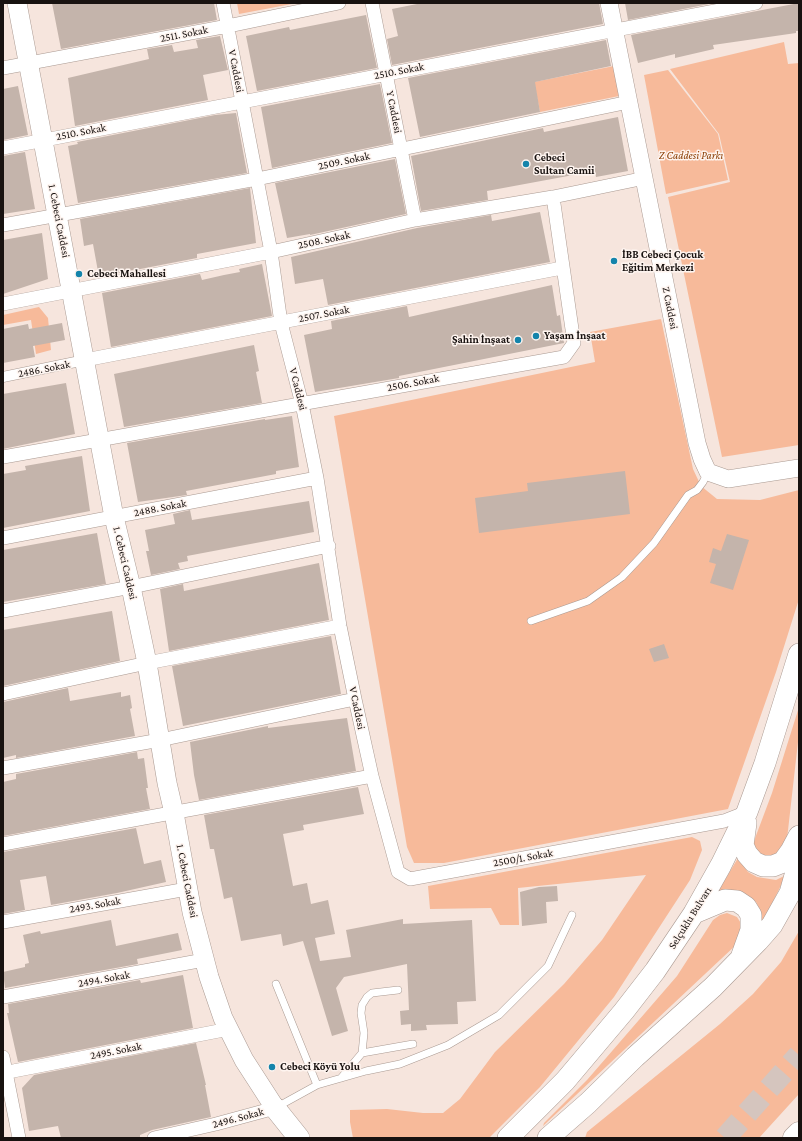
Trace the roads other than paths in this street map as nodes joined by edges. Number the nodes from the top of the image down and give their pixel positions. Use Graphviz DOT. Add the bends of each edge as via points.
graph roads {
  1 [pos="17,3"];
  2 [pos="223,3"];
  3 [pos="339,3"];
  4 [pos="372,3"];
  5 [pos="609,3"];
  6 [pos="756,3"];
  7 [pos="228,26"];
  8 [pos="614,29"];
  9 [pos="29,63"];
  10 [pos="3,68"];
  11 [pos="386,73"];
  12 [pos="242,100"];
  13 [pos="629,102"];
  14 [pos="44,140"];
  15 [pos="3,148"];
  16 [pos="401,149"];
  17 [pos="645,178"];
  18 [pos="257,179"];
  19 [pos="553,196"];
  20 [pos="58,214"];
  21 [pos="415,220"];
  22 [pos="3,225"];
  23 [pos="271,252"];
  24 [pos="562,268"];
  25 [pos="72,290"];
  26 [pos="3,304"];
  27 [pos="281,323"];
  28 [pos="85,360"];
  29 [pos="3,377"];
  30 [pos="302,404"];
  31 [pos="100,439"];
  32 [pos="3,457"];
  33 [pos="799,468"];
  34 [pos="708,472"];
  35 [pos="317,478"];
  36 [pos="114,517"];
  37 [pos="3,538"];
  38 [pos="328,546"];
  39 [pos="131,587"];
  40 [pos="3,611"];
  41 [pos="531,621"];
  42 [pos="340,626"];
  43 [pos="799,654"];
  44 [pos="147,663"];
  45 [pos="3,694"];
  46 [pos="355,699"];
  47 [pos="160,740"];
  48 [pos="3,768"];
  49 [pos="372,776"];
  50 [pos="747,812"];
  51 [pos="174,813"];
  52 [pos="799,836"];
  53 [pos="3,844"];
  54 [pos="799,861"];
  55 [pos="187,889"];
  56 [pos="694,913"];
  57 [pos="572,915"];
  58 [pos="3,922"];
  59 [pos="204,960"];
  60 [pos="740,961"];
  61 [pos="276,984"];
  62 [pos="398,990"];
  63 [pos="3,998"];
  64 [pos="229,1030"];
  65 [pos="412,1044"];
  66 [pos="362,1053"];
  67 [pos="3,1058"];
  68 [pos="4,1073"];
  69 [pos="340,1078"];
  70 [pos="317,1085"];
  71 [pos="588,1103"];
  72 [pos="275,1108"];
  73 [pos="799,1133"];
  74 [pos="19,1138"];
  75 [pos="154,1138"];
  76 [pos="291,1138"];
  77 [pos="299,1138"];
  78 [pos="508,1138"];
  79 [pos="548,1138"];
  80 [pos="571,1138"];
  81 [pos="794,1138"];
  1 -- 9 [label="main road, 1. Cebeci Caddesi"];
  2 -- 7 [label="street, V Caddesi"];
  3 -- 7 [label="street, 2511. Sokak"];
  4 -- 11 [label="street, Y Caddesi"];
  5 -- 8 [label="street, Z Caddesi"];
  6 -- 8 [label="street, 2510. Sokak"];
  7 -- 9 [label="street, 2511. Sokak"];
  7 -- 12 [label="street, V Caddesi"];
  8 -- 11 [label="street, 2510. Sokak"];
  8 -- 13 [label="street, Z Caddesi"];
  9 -- 10 [label="street, 2511. Sokak"];
  9 -- 14 [label="main road, 1. Cebeci Caddesi"];
  11 -- 12 [label="street, 2510. Sokak"];
  11 -- 16 [label="street, Y Caddesi"];
  12 -- 14 [label="street, 2510. Sokak"];
  12 -- 18 [label="street, V Caddesi"];
  13 -- 16 [label="street, 2509. Sokak"];
  13 -- 17 [label="street, Z Caddesi"];
  14 -- 15 [label="street, 2510. Sokak"];
  14 -- 20 [label="main road, 1. Cebeci Caddesi"];
  16 -- 18 [label="street, 2509. Sokak"];
  16 -- 21 [label="street, Y Caddesi"];
  17 -- 19 [label="street, 2508. Sokak"];
  17 -- 34 [label="street, Z Caddesi" via="697,443"];
  18 -- 20 [label="street, 2509. Sokak"];
  18 -- 23 [label="street, V Caddesi"];
  19 -- 21 [label="street, 2508. Sokak"];
  19 -- 24 [label="street, 2506. Sokak"];
  20 -- 22 [label="street, 2509. Sokak"];
  20 -- 25 [label="main road, 1. Cebeci Caddesi"];
  21 -- 23 [label="street, 2508. Sokak"];
  23 -- 25 [label="street, 2508. Sokak"];
  23 -- 27 [label="street, V Caddesi"];
  24 -- 27 [label="street, 2507. Sokak"];
  24 -- 30 [label="street, 2506. Sokak" via="574,343 564,356"];
  25 -- 26 [label="street, 2508. Sokak"];
  25 -- 28 [label="main road, 1. Cebeci Caddesi"];
  27 -- 28 [label="street, 2507. Sokak"];
  27 -- 30 [label="street, V Caddesi"];
  28 -- 29 [label="street, 2486. Sokak"];
  28 -- 31 [label="main road, 1. Cebeci Caddesi"];
  30 -- 31 [label="street, 2506. Sokak"];
  30 -- 35 [label="street, V Caddesi"];
  31 -- 32 [label="street, 2506. Sokak"];
  31 -- 36 [label="main road, 1. Cebeci Caddesi"];
  33 -- 34 [label="street" via="728,479"];
  34 -- 41 [label="lane" via="697,490 688,495 654,543 622,577 588,601"];
  35 -- 36 [label="street, 2488. Sokak"];
  35 -- 38 [label="street, V Caddesi"];
  36 -- 37 [label="street, 2488. Sokak"];
  36 -- 39 [label="main road, 1. Cebeci Caddesi"];
  38 -- 39 [label="street"];
  38 -- 42 [label="street, V Caddesi"];
  39 -- 40 [label="street"];
  39 -- 44 [label="main road, 1. Cebeci Caddesi"];
  42 -- 44 [label="street"];
  42 -- 46 [label="street, V Caddesi"];
  43 -- 50 [label="main road, Selçuklu Bulvarı"];
  44 -- 45 [label="street"];
  44 -- 47 [label="main road, 1. Cebeci Caddesi"];
  46 -- 47 [label="street"];
  46 -- 49 [label="street, V Caddesi"];
  47 -- 48 [label="street"];
  47 -- 51 [label="main road, 1. Cebeci Caddesi"];
  49 -- 50 [label="street, 2500/1. Sokak" via="398,872 410,879 724,821"];
  49 -- 51 [label="street"];
  50 -- 52 [label="main road" via="743,845 746,854 762,866 773,866 782,862"];
  50 -- 56 [label="main road, Selçuklu Bulvarı" via="722,865"];
  51 -- 53 [label="street"];
  51 -- 55 [label="main road, 1. Cebeci Caddesi"];
  54 -- 60 [label="main road" via="790,893 772,925"];
  55 -- 58 [label="street, 2493. Sokak"];
  55 -- 59 [label="main road, 1. Cebeci Caddesi"];
  56 -- 60 [label="main road" via="725,900 737,901 746,907 751,916 751,930"];
  56 -- 78 [label="main road, Selçuklu Bulvarı" via="624,1011 565,1081"];
  57 -- 69 [label="lane" via="548,966 499,1015 441,1048 400,1064"];
  59 -- 63 [label="street, 2494. Sokak"];
  59 -- 64 [label="main road, 1. Cebeci Caddesi"];
  60 -- 71 [label="main road" via="635,1056"];
  61 -- 70 [label="lane"];
  62 -- 66 [label="lane" via="372,993 362,1005"];
  64 -- 68 [label="street, 2495. Sokak"];
  64 -- 72 [label="main road, 1. Cebeci Caddesi" via="244,1060"];
  65 -- 66 [label="lane"];
  66 -- 69 [label="lane"];
  67 -- 68 [label="street"];
  68 -- 74 [label="street"];
  69 -- 70 [label="lane"];
  70 -- 72 [label="lane"];
  71 -- 79 [label="main road"];
  71 -- 80 [label="main road" via="576,1123"];
  72 -- 75 [label="street, 2496. Sokak"];
  72 -- 76 [label="main road"];
  72 -- 77 [label="main road"];
  73 -- 81 [label="highway"];
}
